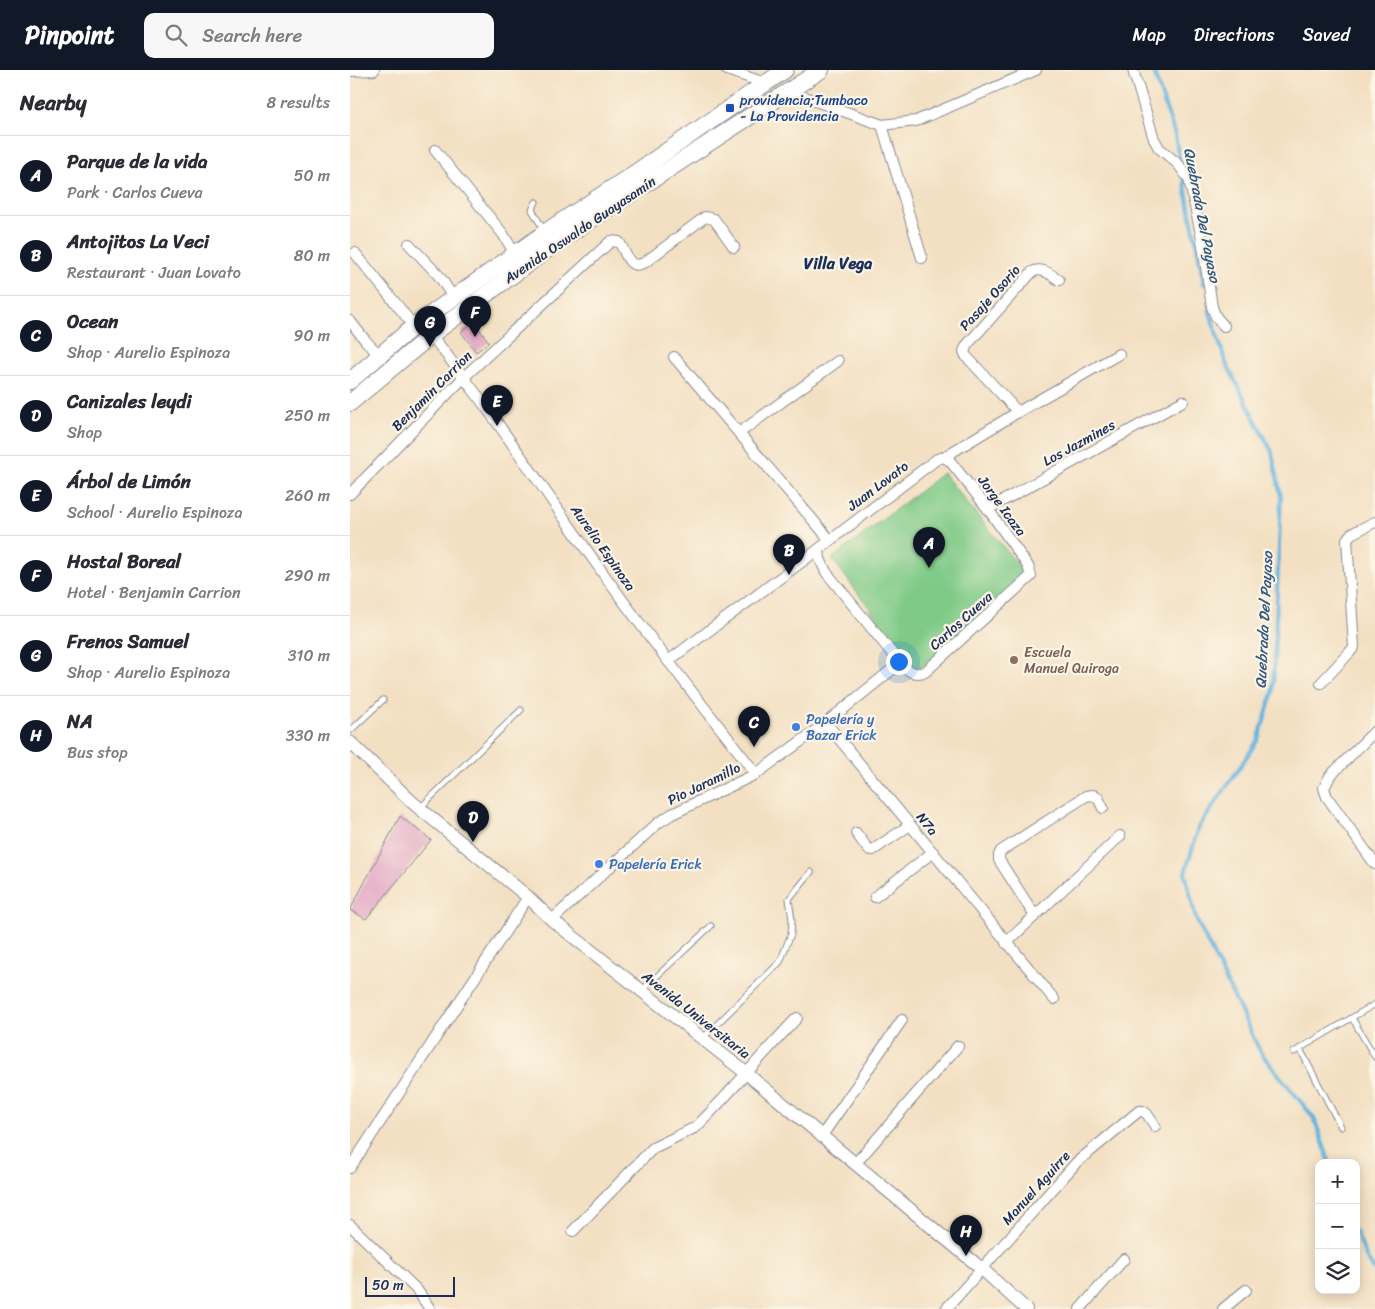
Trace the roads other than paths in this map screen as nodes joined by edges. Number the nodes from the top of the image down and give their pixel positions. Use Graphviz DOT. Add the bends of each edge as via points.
graph roads {
  1 [pos="374,70"];
  2 [pos="727,70"];
  3 [pos="785,70"];
  4 [pos="820,70"];
  5 [pos="1036,70"];
  6 [pos="1133,70"];
  7 [pos="350,71"];
  8 [pos="765,83"];
  9 [pos="788,91"];
  10 [pos="882,125"];
  11 [pos="435,150"];
  12 [pos="536,202"];
  13 [pos="545,232"];
  14 [pos="409,244"];
  15 [pos="734,247"];
  16 [pos="355,253"];
  17 [pos="515,254"];
  18 [pos="922,258"];
  19 [pos="1058,280"];
  20 [pos="454,299"];
  21 [pos="350,321"];
  22 [pos="414,326"];
  23 [pos="1224,326"];
  24 [pos="431,335"];
  25 [pos="1119,354"];
  26 [pos="380,356"];
  27 [pos="674,357"];
  28 [pos="838,361"];
  29 [pos="352,375"];
  30 [pos="464,376"];
  31 [pos="1182,401"];
  32 [pos="350,403"];
  33 [pos="1018,412"];
  34 [pos="739,434"];
  35 [pos="944,457"];
  36 [pos="350,494"];
  37 [pos="988,509"];
  38 [pos="1375,522"];
  39 [pos="830,540"];
  40 [pos="819,549"];
  41 [pos="1031,576"];
  42 [pos="668,661"];
  43 [pos="900,663"];
  44 [pos="1321,683"];
  45 [pos="383,700"];
  46 [pos="521,710"];
  47 [pos="826,723"];
  48 [pos="350,731"];
  49 [pos="1375,731"];
  50 [pos="350,742"];
  51 [pos="756,774"];
  52 [pos="419,808"];
  53 [pos="1103,808"];
  54 [pos="910,825"];
  55 [pos="856,833"];
  56 [pos="1120,836"];
  57 [pos="932,852"];
  58 [pos="1375,864"];
  59 [pos="810,872"];
  60 [pos="528,897"];
  61 [pos="875,897"];
  62 [pos="1035,916"];
  63 [pos="552,920"];
  64 [pos="711,926"];
  65 [pos="1006,943"];
  66 [pos="642,990"];
  67 [pos="1054,999"];
  68 [pos="1375,1004"];
  69 [pos="797,1018"];
  70 [pos="1352,1018"];
  71 [pos="902,1020"];
  72 [pos="703,1038"];
  73 [pos="958,1046"];
  74 [pos="1375,1057"];
  75 [pos="746,1073"];
  76 [pos="1155,1126"];
  77 [pos="1341,1127"];
  78 [pos="821,1137"];
  79 [pos="855,1164"];
  80 [pos="350,1168"];
  81 [pos="350,1225"];
  82 [pos="573,1231"];
  83 [pos="1124,1259"];
  84 [pos="982,1269"];
  85 [pos="1246,1290"];
  86 [pos="430,1309"];
  87 [pos="946,1309"];
  88 [pos="1026,1309"];
  89 [pos="1080,1309"];
  90 [pos="1223,1309"];
  1 -- 7 [label="street"];
  2 -- 8 [label="street"];
  3 -- 8 [label="main road, Avenida Oswaldo Guayasamín"];
  4 -- 9 [label="main road, Avenida Oswaldo Guayasamín"];
  5 -- 10 [label="street" via="916,121"];
  6 -- 23 [label="street" via="1158,148 1178,164 1189,179 1212,307"];
  8 -- 13 [label="main road, Avenida Oswaldo Guayasamín"];
  9 -- 10 [label="street"];
  9 -- 24 [label="main road, Avenida Oswaldo Guayasamín" via="563,238"];
  10 -- 18 [label="street"];
  11 -- 17 [label="street" via="503,234"];
  12 -- 13 [label="lane" via="532,210"];
  13 -- 17 [label="main road, Avenida Oswaldo Guayasamín"];
  14 -- 20 [label="street" via="440,277"];
  15 -- 30 [label="street, Benjamin Carrion" via="714,219 706,217 638,265 629,262 619,242 611,241"];
  16 -- 22 [label="street"];
  17 -- 20 [label="main road, Avenida Oswaldo Guayasamín"];
  19 -- 33 [label="street, Pasaje Osorio" via="1042,269 1032,272 964,351"];
  20 -- 22 [label="main road, Avenida Oswaldo Guayasamín"];
  21 -- 26 [label="street"];
  22 -- 26 [label="main road, Avenida Oswaldo Guayasamín"];
  24 -- 30 [label="street, Aurelio Espinoza"];
  24 -- 32 [label="main road, Avenida Oswaldo Guayasamín"];
  25 -- 33 [label="street, Juan Lovato"];
  26 -- 29 [label="main road, Avenida Oswaldo Guayasamín"];
  27 -- 34 [label="street"];
  28 -- 34 [label="street"];
  30 -- 36 [label="street, Benjamin Carrion"];
  30 -- 42 [label="street, Aurelio Espinoza"];
  31 -- 37 [label="street, Los Jazmines"];
  33 -- 35 [label="street, Juan Lovato"];
  34 -- 39 [label="street"];
  35 -- 37 [label="street, Jorge Icaza"];
  35 -- 39 [label="street, Juan Lovato" via="936,459"];
  37 -- 41 [label="street, Jorge Icaza" via="1028,566"];
  38 -- 44 [label="street" via="1350,534 1348,539 1354,647"];
  39 -- 40 [label="street, Juan Lovato"];
  40 -- 42 [label="street, Juan Lovato"];
  40 -- 43 [label="street, Carlos Cueva" via="826,572"];
  41 -- 43 [label="street, Carlos Cueva" via="925,672 912,673"];
  42 -- 51 [label="street, Aurelio Espinoza"];
  43 -- 47 [label="street, Pio Jaramillo"];
  45 -- 48 [label="lane"];
  46 -- 52 [label="lane"];
  47 -- 51 [label="street, Pio Jaramillo"];
  47 -- 54 [label="street, N7a"];
  49 -- 58 [label="street" via="1330,776 1324,788 1327,797"];
  50 -- 52 [label="street, Avenida Universitaria"];
  51 -- 63 [label="street, Pio Jaramillo" via="658,823"];
  52 -- 60 [label="street, Avenida Universitaria"];
  53 -- 62 [label="street" via="1098,798 1086,796 1001,851 999,860"];
  54 -- 55 [label="street" via="873,850 868,849"];
  54 -- 57 [label="street, N7a"];
  56 -- 62 [label="street"];
  57 -- 61 [label="street"];
  57 -- 65 [label="street, N7a"];
  59 -- 72 [label="lane" via="789,899 791,934 780,962"];
  60 -- 63 [label="street, Avenida Universitaria"];
  60 -- 80 [label="street"];
  62 -- 65 [label="street"];
  63 -- 66 [label="street, Avenida Universitaria"];
  64 -- 66 [label="lane"];
  65 -- 67 [label="street, N7a"];
  66 -- 72 [label="street, Avenida Universitaria"];
  68 -- 70 [label="lane"];
  69 -- 75 [label="street"];
  70 -- 74 [label="lane"];
  70 -- 77 [label="lane" via="1297,1051"];
  71 -- 78 [label="street"];
  72 -- 75 [label="street, Avenida Universitaria"];
  73 -- 79 [label="street"];
  75 -- 78 [label="street, Avenida Universitaria"];
  75 -- 82 [label="street" via="736,1088 696,1127 653,1148"];
  76 -- 84 [label="street, Manuel Aguirre" via="1148,1114 1139,1112 1088,1152"];
  78 -- 79 [label="street, Avenida Universitaria"];
  79 -- 84 [label="street, Avenida Universitaria"];
  81 -- 86 [label="street" via="417,1290"];
  83 -- 89 [label="street"];
  84 -- 87 [label="street, Manuel Aguirre"];
  84 -- 88 [label="street, Avenida Universitaria"];
  85 -- 90 [label="street"];
}
